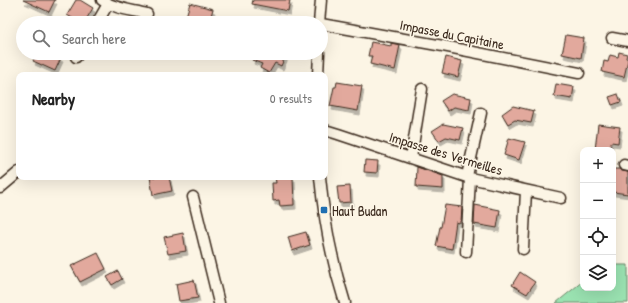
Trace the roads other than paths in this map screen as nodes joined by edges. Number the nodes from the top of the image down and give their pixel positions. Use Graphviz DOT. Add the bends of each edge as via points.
graph roads {
  1 [pos="321,0"];
  2 [pos="105,2"];
  3 [pos="147,14"];
  4 [pos="100,16"];
  5 [pos="320,16"];
  6 [pos="328,25"];
  7 [pos="612,38"];
  8 [pos="628,41"];
  9 [pos="319,60"];
  10 [pos="318,72"];
  11 [pos="579,73"];
  12 [pos="422,89"];
  13 [pos="481,113"];
  14 [pos="328,131"];
  15 [pos="411,158"];
  16 [pos="16,175"];
  17 [pos="469,177"];
  18 [pos="320,180"];
  19 [pos="0,188"];
  20 [pos="526,191"];
  21 [pos="193,197"];
  22 [pos="561,198"];
  23 [pos="523,249"];
  24 [pos="466,252"];
  25 [pos="219,303"];
  26 [pos="345,303"];
  1 -- 5 [label="street"];
  2 -- 3 [label="street"];
  2 -- 4 [label="street"];
  6 -- 11 [label="street, Impasse du Capitaine"];
  7 -- 8 [label="street"];
  9 -- 10 [label="street"];
  12 -- 15 [label="street"];
  13 -- 17 [label="street"];
  14 -- 15 [label="street, Impasse des Vermeilles"];
  15 -- 17 [label="street, Impasse des Vermeilles"];
  16 -- 19 [label="street"];
  17 -- 20 [label="street, Impasse des Vermeilles"];
  17 -- 24 [label="street"];
  18 -- 26 [label="street" via="330,247"];
  20 -- 22 [label="street, Impasse des Vermeilles"];
  20 -- 23 [label="street"];
  21 -- 25 [label="street"];
}
